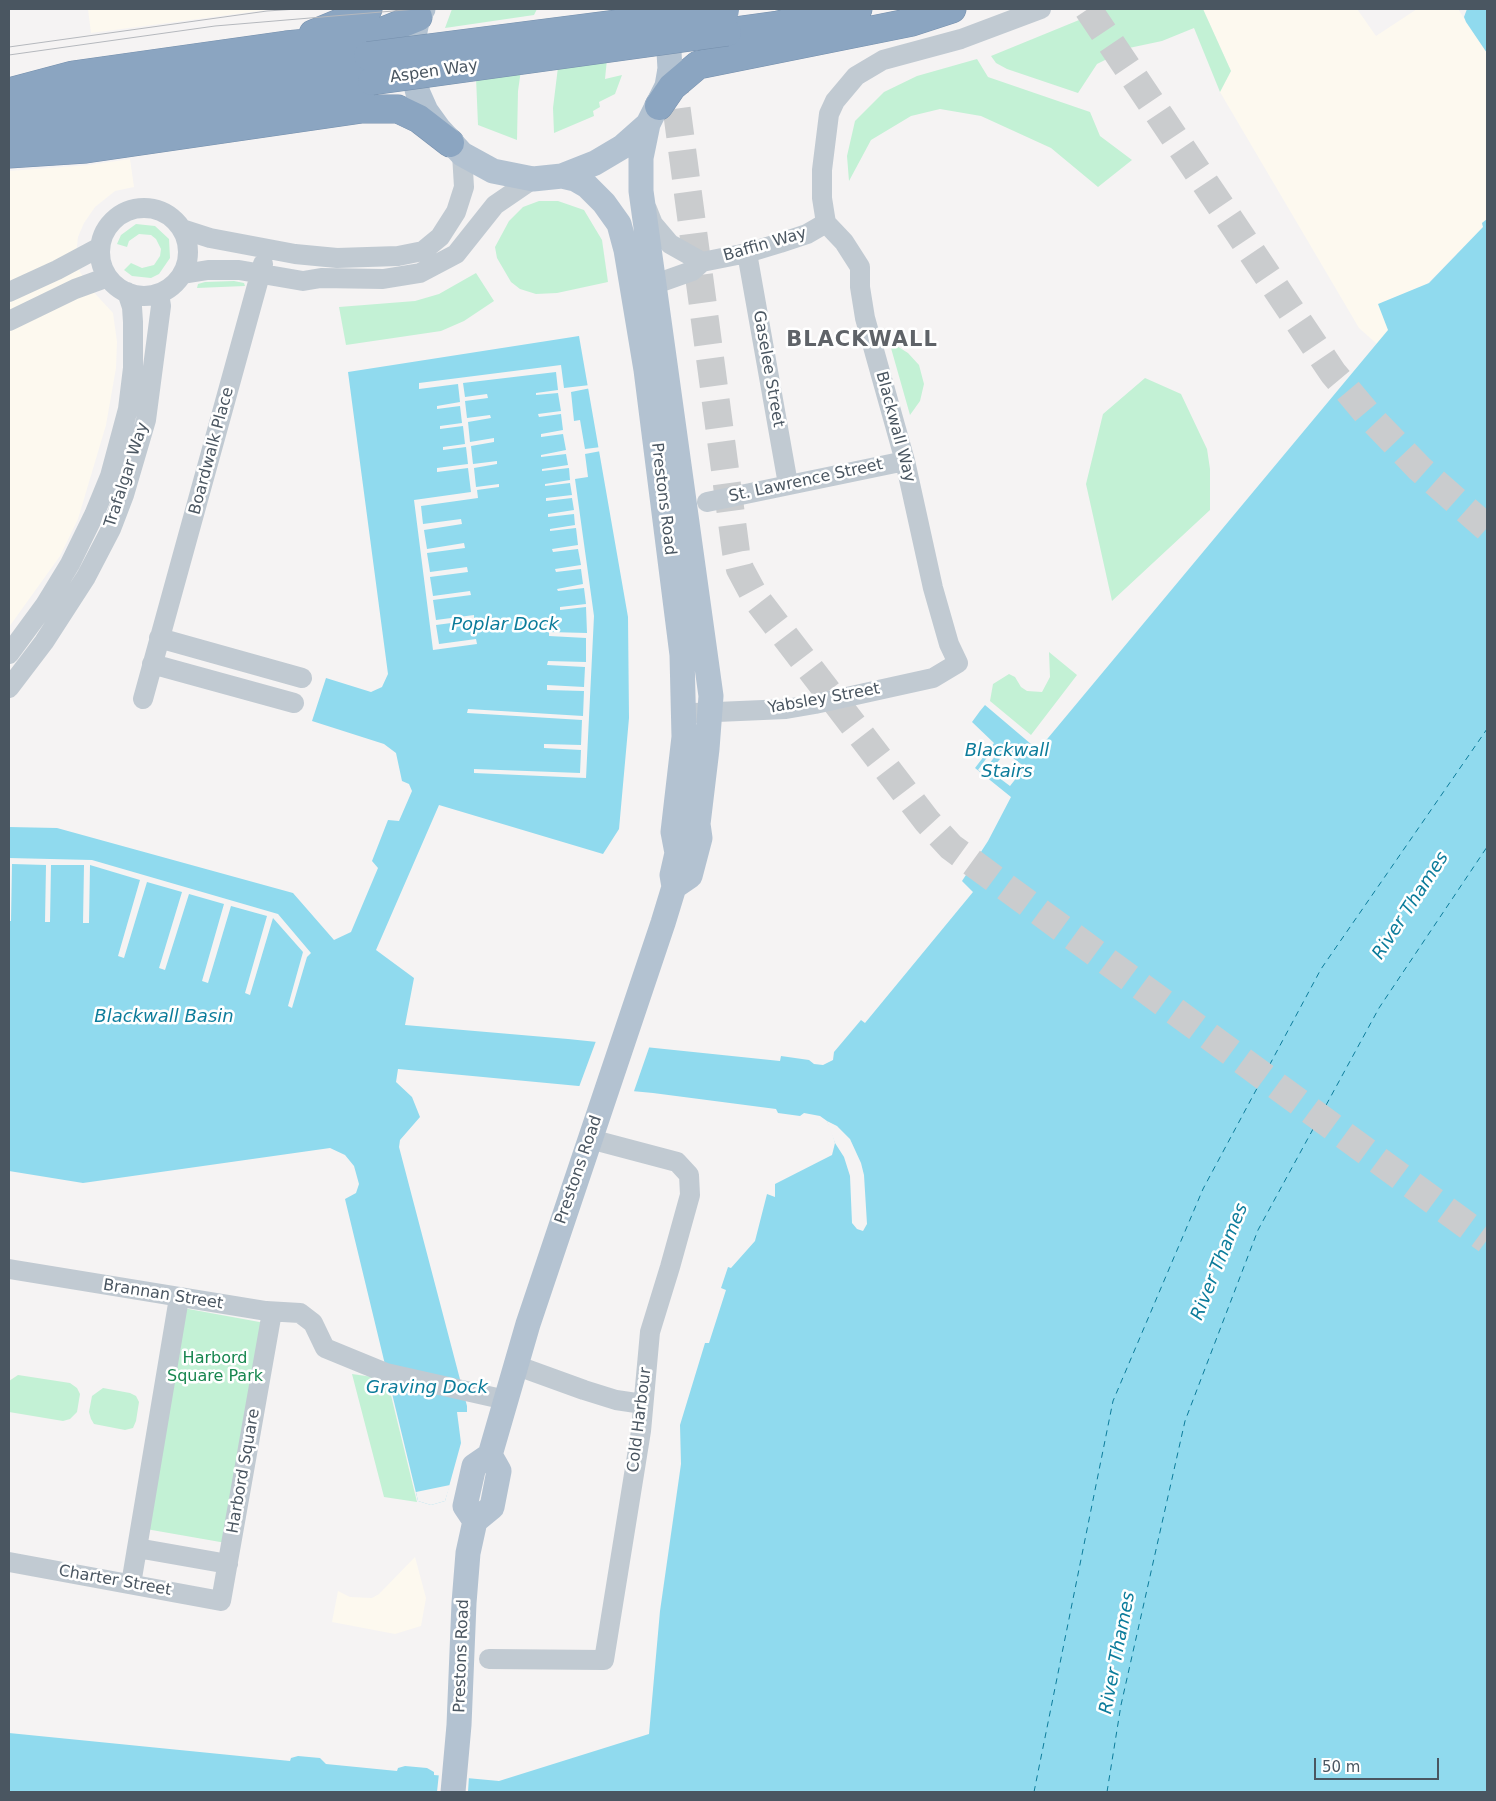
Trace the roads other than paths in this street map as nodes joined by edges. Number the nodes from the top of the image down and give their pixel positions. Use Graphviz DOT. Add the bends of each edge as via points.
graph roads {
  1 [pos="368,9"];
  2 [pos="655,9"];
  3 [pos="858,9"];
  4 [pos="952,9"];
  5 [pos="1041,9"];
  6 [pos="421,13"];
  7 [pos="728,17"];
  8 [pos="286,45"];
  9 [pos="370,68"];
  10 [pos="9,92"];
  11 [pos="9,108"];
  12 [pos="654,115"];
  13 [pos="9,134"];
  14 [pos="456,149"];
  15 [pos="9,154"];
  16 [pos="562,176"];
  17 [pos="533,179"];
  18 [pos="641,191"];
  19 [pos="826,223"];
  20 [pos="182,229"];
  21 [pos="100,247"];
  22 [pos="747,253"];
  23 [pos="702,262"];
  24 [pos="186,266"];
  25 [pos="262,269"];
  26 [pos="629,275"];
  27 [pos="108,277"];
  28 [pos="653,284"];
  29 [pos="9,292"];
  30 [pos="127,292"];
  31 [pos="159,294"];
  32 [pos="9,321"];
  33 [pos="905,460"];
  34 [pos="788,484"];
  35 [pos="707,502"];
  36 [pos="160,638"];
  37 [pos="9,654"];
  38 [pos="958,663"];
  39 [pos="152,664"];
  40 [pos="302,678"];
  41 [pos="9,688"];
  42 [pos="143,699"];
  43 [pos="294,703"];
  44 [pos="684,713"];
  45 [pos="710,713"];
  46 [pos="698,824"];
  47 [pos="678,853"];
  48 [pos="674,887"];
  49 [pos="590,1139"];
  50 [pos="9,1269"];
  51 [pos="179,1298"];
  52 [pos="272,1312"];
  53 [pos="515,1365"];
  54 [pos="506,1400"];
  55 [pos="643,1404"];
  56 [pos="137,1548"];
  57 [pos="9,1562"];
  58 [pos="228,1564"];
  59 [pos="131,1584"];
  60 [pos="221,1601"];
  61 [pos="489,1659"];
  62 [pos="452,1792"];
  1 -- 8 [label="highway"];
  2 -- 12 [label="main road, Prestons Road" via="665,31 670,69 667,86"];
  3 -- 7 [label="highway, Aspen Way" via="778,25"];
  4 -- 12 [label="highway" via="912,22 698,65 672,87"];
  5 -- 19 [label="street" via="961,39 883,60 856,76 829,114 822,170"];
  6 -- 8 [label="highway" via="381,32 351,39"];
  6 -- 14 [label="main road" via="413,41 411,66 426,111"];
  7 -- 9 [label="highway, Aspen Way, bridge"];
  8 -- 10 [label="highway" via="73,75"];
  9 -- 11 [label="highway, Aspen Way"];
  9 -- 13 [label="highway, Aspen Way"];
  12 -- 16 [label="main road" via="616,151"];
  12 -- 18 [label="main road, Prestons Road" via="641,158"];
  14 -- 15 [label="highway" via="419,119 398,109 362,109 86,149"];
  14 -- 17 [label="main road" via="493,171"];
  14 -- 20 [label="street" via="464,187 456,212 440,237 423,251 378,258 295,254"];
  16 -- 17 [label="main road"];
  16 -- 26 [label="main road, Prestons Road" via="587,186 612,213 623,235"];
  17 -- 25 [label="street" via="495,205 456,254 420,273 383,279 321,278 303,281"];
  18 -- 23 [label="street, Baffin Way" via="653,224 663,237 677,250"];
  18 -- 28 [label="main road, Prestons Road"];
  19 -- 22 [label="street, Baffin Way" via="807,234"];
  19 -- 33 [label="street, Blackwall Way" via="844,242 860,267 865,318"];
  20 -- 21 [label="street" via="167,213 145,207 134,208 114,218"];
  20 -- 24 [label="street" via="189,248"];
  21 -- 27 [label="street" via="101,263"];
  21 -- 29 [label="street"];
  22 -- 23 [label="street, Baffin Way"];
  22 -- 34 [label="street, Gaselee Street"];
  23 -- 28 [label="street, Baffin Way" via="692,271"];
  24 -- 25 [label="street" via="208,270"];
  24 -- 31 [label="street" via="172,286"];
  25 -- 36 [label="street, Boardwalk Place"];
  26 -- 28 [label="street"];
  26 -- 44 [label="main road, Prestons Road" via="646,370 680,636"];
  27 -- 30 [label="street"];
  27 -- 32 [label="street"];
  28 -- 45 [label="main road, Prestons Road" via="707,659"];
  30 -- 31 [label="street" via="143,296"];
  30 -- 37 [label="street, Trafalgar Way" via="133,322 133,368 128,409 110,476 70,564"];
  31 -- 41 [label="street, Trafalgar Way" via="161,306 146,420 124,495 86,578"];
  33 -- 34 [label="street, St. Lawrence Street"];
  33 -- 38 [label="street, Blackwall Way" via="933,588 949,644"];
  34 -- 35 [label="street, St. Lawrence Street"];
  36 -- 39 [label="street, Boardwalk Place"];
  36 -- 40 [label="street"];
  38 -- 45 [label="street, Yabsley Street" via="933,678 815,704 786,709"];
  39 -- 42 [label="street, Boardwalk Place"];
  39 -- 43 [label="street"];
  44 -- 45 [label="street, Yabsley Street"];
  44 -- 47 [label="main road, Prestons Road" via="673,832"];
  45 -- 46 [label="main road, Prestons Road"];
  46 -- 47 [label="main road, Prestons Road"];
  46 -- 48 [label="main road, Prestons Road" via="700,838 690,876"];
  47 -- 48 [label="main road, Prestons Road" via="672,875"];
  48 -- 49 [label="main road, Prestons Road"];
  49 -- 53 [label="main road, Prestons Road"];
  49 -- 55 [label="street, Cold Harbour" via="678,1162 689,1175 690,1195 650,1332"];
  50 -- 51 [label="street, Brannan Street"];
  51 -- 52 [label="street, Brannan Street"];
  51 -- 56 [label="street"];
  52 -- 54 [label="street, Brannan Street" via="300,1313 313,1324 325,1348 386,1373"];
  52 -- 58 [label="street, Harbord Square"];
  53 -- 54 [label="main road, Prestons Road"];
  53 -- 55 [label="street" via="616,1400"];
  54 -- 62 [label="main road, Prestons Road" via="490,1455 474,1466 465,1506 475,1521 465,1582"];
  55 -- 61 [label="street, Cold Harbour" via="604,1660"];
  56 -- 58 [label="street"];
  56 -- 59 [label="street"];
  57 -- 59 [label="street, Charter Street"];
  58 -- 60 [label="street, Harbord Square"];
  59 -- 60 [label="street, Charter Street"];
}
